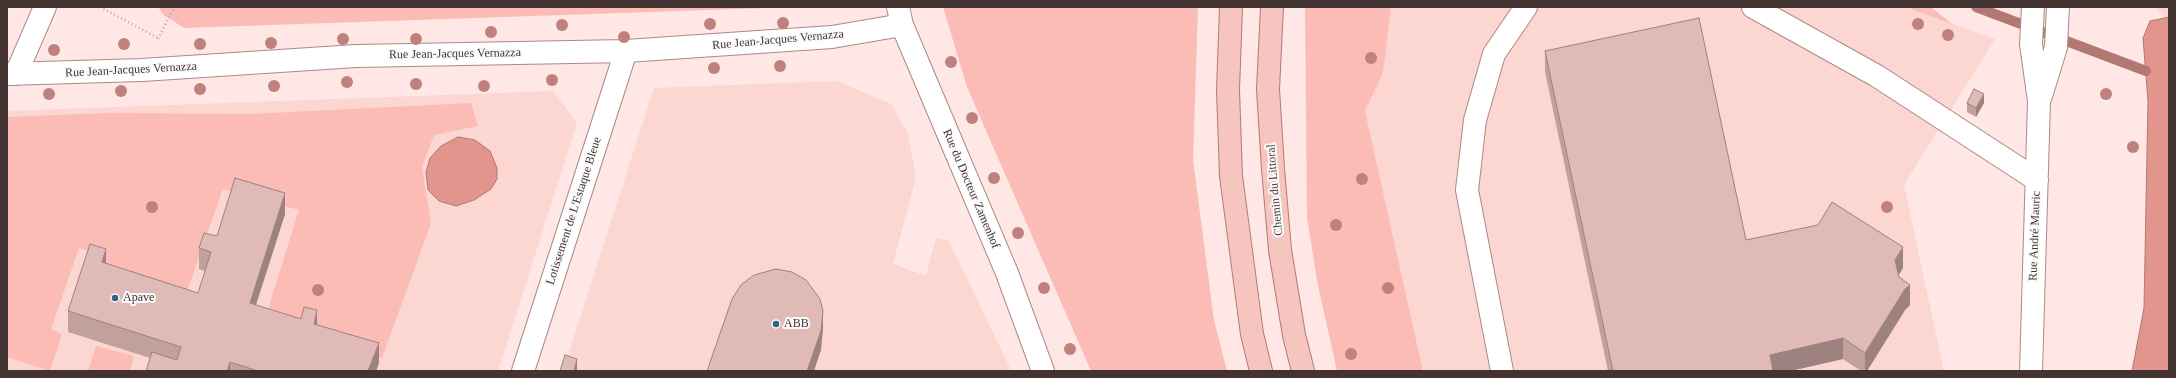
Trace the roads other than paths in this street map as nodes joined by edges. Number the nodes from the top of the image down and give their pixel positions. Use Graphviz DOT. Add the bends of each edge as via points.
graph roads {
  1 [pos="45,7"];
  2 [pos="1231,7"];
  3 [pos="1272,7"];
  4 [pos="1526,7"];
  5 [pos="1753,7"];
  6 [pos="2033,7"];
  7 [pos="2058,7"];
  8 [pos="900,16"];
  9 [pos="626,51"];
  10 [pos="11,74"];
  11 [pos="2040,101"];
  12 [pos="2037,180"];
  13 [pos="523,371"];
  14 [pos="1043,371"];
  15 [pos="1261,371"];
  16 [pos="1303,371"];
  17 [pos="1502,371"];
  18 [pos="2031,371"];
  1 -- 10 [label="street"];
  2 -- 15 [label="main road" via="1228,90 1231,176 1251,326"];
  3 -- 16 [label="main road, Chemin du Littoral" via="1268,89 1273,168 1280,250 1294,335"];
  4 -- 17 [label="street" via="1494,54 1475,120 1467,190"];
  5 -- 12 [label="street" via="1877,76"];
  6 -- 11 [label="street, Rue André Mauric" via="2031,44"];
  7 -- 11 [label="street, Rue André Mauric" via="2056,48"];
  8 -- 9 [label="street, Rue Jean-Jacques Vernazza" via="832,37"];
  8 -- 14 [label="street, Rue du Docteur Zamenhof" via="1007,273"];
  9 -- 10 [label="street, Rue Jean-Jacques Vernazza" via="356,56 142,70"];
  9 -- 13 [label="street, Lotissement de L'Estaque Bleue"];
  11 -- 12 [label="street, Rue André Mauric"];
  12 -- 18 [label="street, Rue André Mauric"];
}
